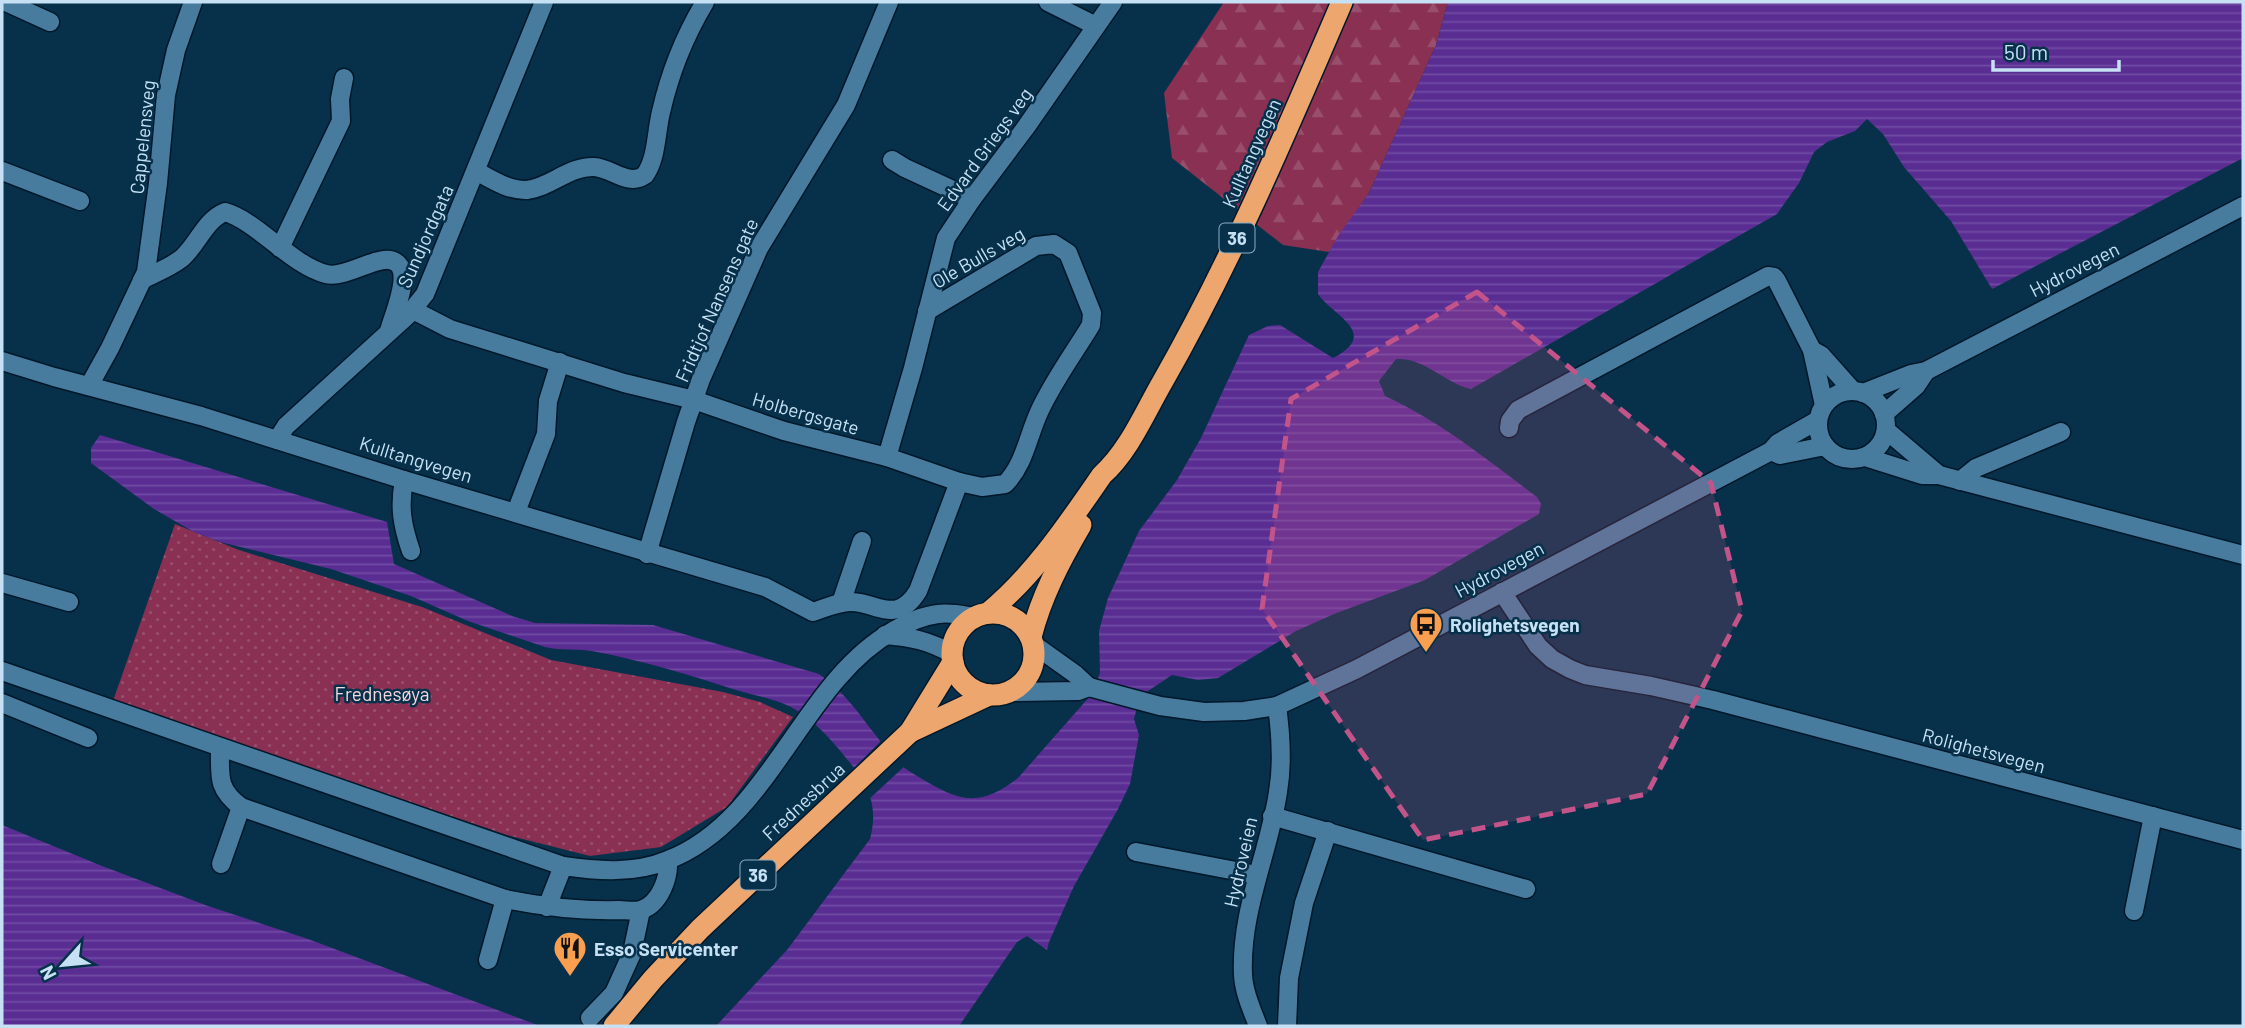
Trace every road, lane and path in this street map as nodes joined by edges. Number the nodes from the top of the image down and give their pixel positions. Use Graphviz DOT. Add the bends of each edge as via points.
graph roads {
  1 [pos="6,2"];
  2 [pos="193,2"];
  3 [pos="544,2"];
  4 [pos="705,2"];
  5 [pos="889,2"];
  6 [pos="1048,2"];
  7 [pos="1113,2"];
  8 [pos="1342,2"];
  9 [pos="50,22"];
  10 [pos="1096,26"];
  11 [pos="344,78"];
  12 [pos="892,160"];
  13 [pos="2,171"];
  14 [pos="476,171"];
  15 [pos="972,199"];
  16 [pos="80,201"];
  17 [pos="2243,206"];
  18 [pos="280,247"];
  19 [pos="142,280"];
  20 [pos="413,310"];
  21 [pos="927,311"];
  22 [pos="1092,313"];
  23 [pos="389,331"];
  24 [pos="1812,350"];
  25 [pos="2,361"];
  26 [pos="560,362"];
  27 [pos="1926,371"];
  28 [pos="89,386"];
  29 [pos="1858,392"];
  30 [pos="694,401"];
  31 [pos="1821,412"];
  32 [pos="1885,422"];
  33 [pos="1508,428"];
  34 [pos="2061,432"];
  35 [pos="277,440"];
  36 [pos="1825,446"];
  37 [pos="1771,451"];
  38 [pos="887,457"];
  39 [pos="1865,457"];
  40 [pos="1113,465"];
  41 [pos="1939,475"];
  42 [pos="404,480"];
  43 [pos="1960,481"];
  44 [pos="959,482"];
  45 [pos="516,512"];
  46 [pos="862,541"];
  47 [pos="411,551"];
  48 [pos="647,554"];
  49 [pos="2243,555"];
  50 [pos="2,583"];
  51 [pos="1502,592"];
  52 [pos="69,602"];
  53 [pos="841,603"];
  54 [pos="981,615"];
  55 [pos="886,635"];
  56 [pos="1032,641"];
  57 [pos="952,658"];
  58 [pos="2,671"];
  59 [pos="1088,687"];
  60 [pos="999,694"];
  61 [pos="2,703"];
  62 [pos="1277,706"];
  63 [pos="910,732"];
  64 [pos="88,738"];
  65 [pos="220,748"];
  66 [pos="241,807"];
  67 [pos="1272,816"];
  68 [pos="2153,816"];
  69 [pos="1328,831"];
  70 [pos="2243,840"];
  71 [pos="1136,852"];
  72 [pos="668,861"];
  73 [pos="222,864"];
  74 [pos="563,866"];
  75 [pos="1257,875"];
  76 [pos="1526,889"];
  77 [pos="505,899"];
  78 [pos="547,907"];
  79 [pos="641,910"];
  80 [pos="2134,911"];
  81 [pos="488,960"];
  82 [pos="590,1018"];
  83 [pos="614,1026"];
  84 [pos="1258,1026"];
  85 [pos="1287,1026"];
  1 -- 9 [label="street"];
  2 -- 19 [label="street, Cappelensveg" via="170,73 149,255"];
  3 -- 14 [label="street, Sundjordgata"];
  4 -- 14 [label="street" via="675,59 645,176 631,180 602,169 583,168 527,190 505,186"];
  5 -- 30 [label="street, Fridtjof Nansens gate" via="846,104 759,248"];
  6 -- 10 [label="street"];
  7 -- 10 [label="street, Edvard Griegs veg"];
  8 -- 40 [label="highway, Kulltangvegen / 36" via="1207,299"];
  10 -- 15 [label="street, Edvard Griegs veg"];
  11 -- 18 [label="street" via="341,121"];
  12 -- 15 [label="street"];
  13 -- 16 [label="street"];
  14 -- 20 [label="street, Sundjordgata" via="432,281"];
  15 -- 21 [label="street, Edvard Griegs veg" via="946,238"];
  17 -- 27 [label="street, Hydrovegen"];
  18 -- 19 [label="street" via="225,212 183,257"];
  18 -- 23 [label="street" via="326,274 345,274 380,261 394,261 403,272 403,287"];
  19 -- 28 [label="street, Cappelensveg"];
  20 -- 23 [label="street, Sundjordgata"];
  20 -- 26 [label="street, Holbergsgate" via="450,329"];
  21 -- 22 [label="street, Ole Bulls veg" via="1045,244 1068,253"];
  21 -- 38 [label="street, Edvard Griegs veg"];
  22 -- 44 [label="street, Holbergsgate" via="1091,325 1039,411 1013,475 994,487"];
  23 -- 35 [label="street, Sundjordgata" via="286,426"];
  24 -- 29 [label="street"];
  24 -- 31 [label="street"];
  24 -- 33 [label="street" via="1777,281 1768,276 1518,410"];
  25 -- 28 [label="street, Kulltangvegen"];
  26 -- 30 [label="street, Holbergsgate"];
  26 -- 45 [label="street" via="548,401 546,434"];
  27 -- 29 [label="street, Hydrovegen"];
  27 -- 32 [label="street, Hydrovegen"];
  28 -- 35 [label="street, Kulltangvegen"];
  29 -- 31 [label="street" via="1837,394"];
  29 -- 32 [label="street" via="1876,401"];
  30 -- 38 [label="street, Holbergsgate" via="784,432"];
  30 -- 48 [label="street, Fridtjof Nansens gate"];
  31 -- 36 [label="street" via="1818,434"];
  31 -- 37 [label="street, Hydrovegen"];
  32 -- 39 [label="street" via="1879,447"];
  32 -- 41 [label="street"];
  34 -- 43 [label="street" via="1976,468"];
  35 -- 42 [label="street, Kulltangvegen"];
  36 -- 37 [label="street, Hydrovegen" via="1780,455"];
  36 -- 39 [label="street" via="1843,459"];
  37 -- 51 [label="street, Hydrovegen"];
  38 -- 44 [label="street, Holbergsgate"];
  39 -- 41 [label="street" via="1922,475"];
  40 -- 54 [label="highway, Kulltangvegen / 36" via="1038,565 1008,596"];
  40 -- 56 [label="highway, Kulltangvegen / 36" via="1110,479 1052,577 1037,611"];
  41 -- 43 [label="street"];
  42 -- 45 [label="street, Kulltangvegen"];
  42 -- 47 [label="street" via="400,511"];
  43 -- 49 [label="street"];
  44 -- 53 [label="street" via="910,602 890,611"];
  45 -- 48 [label="street, Kulltangvegen"];
  46 -- 53 [label="street"];
  48 -- 53 [label="street, Kulltangvegen" via="765,587 813,612"];
  50 -- 52 [label="street"];
  51 -- 62 [label="street, Hydrovegen"];
  51 -- 68 [label="street, Rolighetsvegen" via="1538,646 1552,659 1585,675 1713,700"];
  54 -- 55 [label="street" via="925,616"];
  54 -- 56 [label="highway" via="1001,613 1013,618"];
  54 -- 57 [label="highway, 36" via="958,632"];
  55 -- 57 [label="street" via="935,644"];
  55 -- 72 [label="street" via="859,654 724,824"];
  56 -- 59 [label="street"];
  56 -- 60 [label="highway, 36" via="1035,656 1027,678"];
  57 -- 60 [label="highway" via="957,674 976,692"];
  57 -- 63 [label="highway, 36"];
  58 -- 65 [label="street"];
  59 -- 60 [label="street"];
  59 -- 62 [label="street, Hydrovegen" via="1204,712"];
  60 -- 63 [label="highway, 36"];
  61 -- 64 [label="street"];
  62 -- 67 [label="street, Hydroveien" via="1281,755"];
  63 -- 83 [label="highway, Frednesbrua / 36" via="700,929"];
  65 -- 66 [label="street" via="221,785"];
  65 -- 74 [label="street"];
  66 -- 73 [label="street"];
  66 -- 77 [label="street"];
  67 -- 69 [label="street"];
  67 -- 75 [label="street, Hydroveien"];
  68 -- 70 [label="street, Rolighetsvegen"];
  68 -- 80 [label="street"];
  69 -- 76 [label="street"];
  69 -- 85 [label="street" via="1304,903 1289,978"];
  71 -- 75 [label="street"];
  72 -- 74 [label="street" via="609,871"];
  72 -- 79 [label="street" via="669,874 660,892"];
  74 -- 78 [label="street"];
  75 -- 84 [label="street, Hydroveien" via="1245,933 1243,976"];
  77 -- 78 [label="street"];
  77 -- 81 [label="street"];
  78 -- 79 [label="street"];
  79 -- 82 [label="street" via="632,953 614,993"];
}
